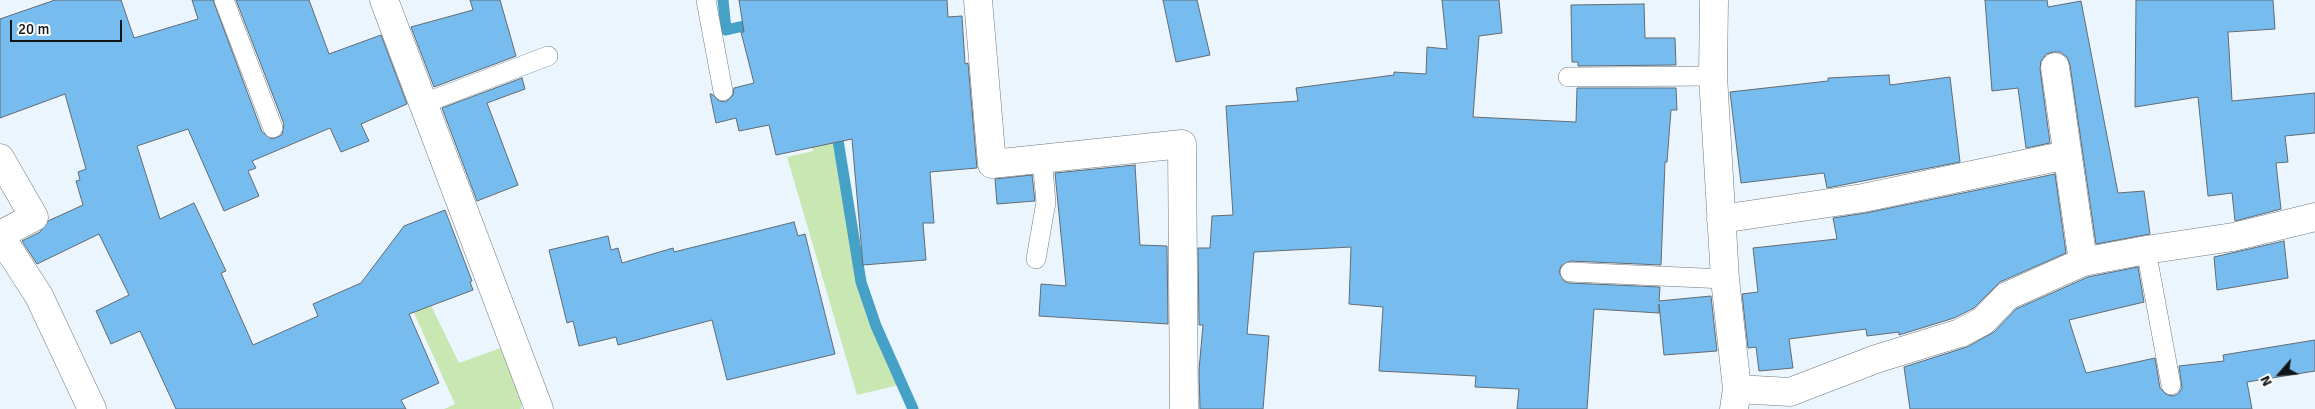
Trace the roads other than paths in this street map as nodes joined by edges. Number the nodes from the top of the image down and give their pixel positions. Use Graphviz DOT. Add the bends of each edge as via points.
graph roads {
  1 [pos="224,0"];
  2 [pos="384,0"];
  3 [pos="706,0"];
  4 [pos="978,0"];
  5 [pos="1714,0"];
  6 [pos="548,56"];
  7 [pos="2055,67"];
  8 [pos="1713,76"];
  9 [pos="1568,77"];
  10 [pos="723,91"];
  11 [pos="422,104"];
  12 [pos="273,128"];
  13 [pos="2067,155"];
  14 [pos="0,158"];
  15 [pos="1042,158"];
  16 [pos="2315,217"];
  17 [pos="1721,219"];
  18 [pos="0,236"];
  19 [pos="2146,250"];
  20 [pos="1036,259"];
  21 [pos="2083,262"];
  22 [pos="1570,272"];
  23 [pos="1725,280"];
  24 [pos="2171,386"];
  25 [pos="1736,399"];
  26 [pos="92,409"];
  27 [pos="539,409"];
  28 [pos="1184,409"];
  1 -- 12 [label="lane"];
  2 -- 11 [label="street"];
  3 -- 10 [label="lane"];
  4 -- 15 [label="street" via="992,164"];
  5 -- 8 [label="street"];
  6 -- 11 [label="lane"];
  7 -- 13 [label="street"];
  8 -- 9 [label="lane"];
  8 -- 17 [label="street"];
  11 -- 27 [label="street"];
  13 -- 17 [label="street" via="1863,198"];
  13 -- 21 [label="street"];
  14 -- 18 [label="street" via="34,217"];
  15 -- 20 [label="lane" via="1046,202"];
  15 -- 28 [label="street" via="1182,144"];
  16 -- 19 [label="street" via="2233,237"];
  17 -- 23 [label="street"];
  18 -- 26 [label="street" via="39,296"];
  19 -- 21 [label="street"];
  19 -- 24 [label="lane"];
  21 -- 25 [label="street" via="2007,296 1983,321 1960,333 1876,359 1790,392"];
  22 -- 23 [label="lane"];
  23 -- 25 [label="street"];
}
